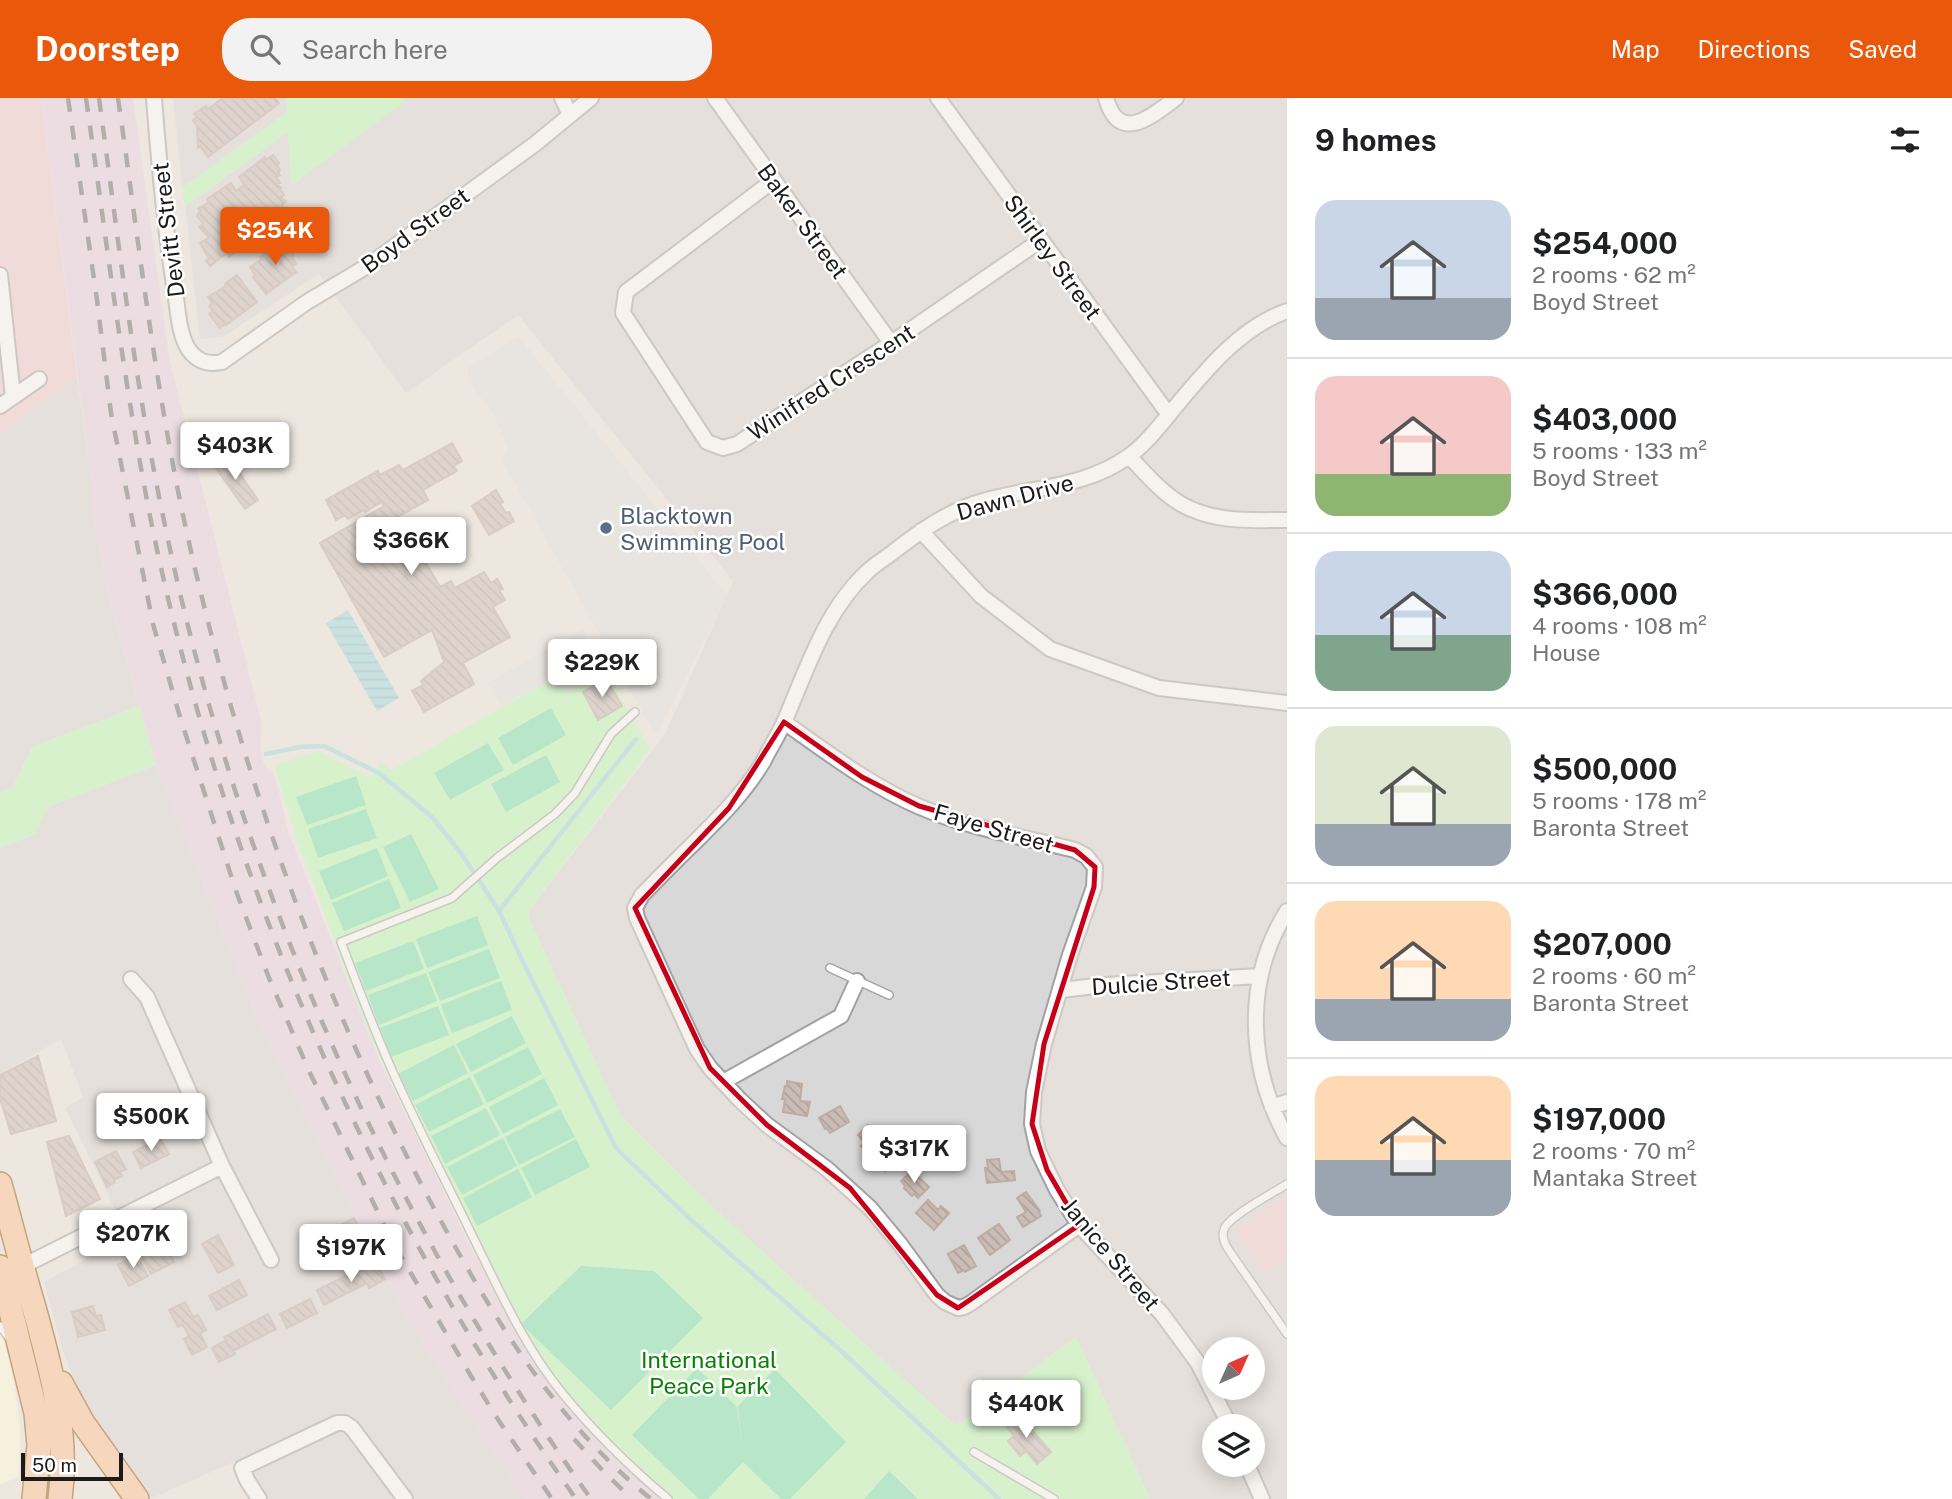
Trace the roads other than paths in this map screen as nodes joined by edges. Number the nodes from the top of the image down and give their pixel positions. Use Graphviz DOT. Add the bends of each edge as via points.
graph roads {
  1 [pos="154,98"];
  2 [pos="562,98"];
  3 [pos="591,98"];
  4 [pos="715,98"];
  5 [pos="938,98"];
  6 [pos="1106,98"];
  7 [pos="1176,98"];
  8 [pos="570,115"];
  9 [pos="774,180"];
  10 [pos="1041,240"];
  11 [pos="0,275"];
  12 [pos="1287,311"];
  13 [pos="891,343"];
  14 [pos="195,357"];
  15 [pos="39,379"];
  16 [pos="13,397"];
  17 [pos="0,406"];
  18 [pos="1169,415"];
  19 [pos="1129,456"];
  20 [pos="1287,520"];
  21 [pos="920,531"];
  22 [pos="1287,704"];
  23 [pos="635,712"];
  24 [pos="784,722"];
  25 [pos="1095,867"];
  26 [pos="1287,911"];
  27 [pos="830,968"];
  28 [pos="1260,976"];
  29 [pos="131,979"];
  30 [pos="858,981"];
  31 [pos="1061,990"];
  32 [pos="889,995"];
  33 [pos="723,1082"];
  34 [pos="1287,1102"];
  35 [pos="1272,1107"];
  36 [pos="1287,1138"];
  37 [pos="222,1166"];
  38 [pos="0,1184"];
  39 [pos="1287,1184"];
  40 [pos="1079,1225"];
  41 [pos="271,1260"];
  42 [pos="6,1271"];
  43 [pos="0,1326"];
  44 [pos="1287,1334"];
  45 [pos="43,1342"];
  46 [pos="24,1362"];
  47 [pos="1224,1414"];
  48 [pos="974,1452"];
  49 [pos="1252,1477"];
  50 [pos="34,1499"];
  51 [pos="60,1499"];
  52 [pos="137,1499"];
  53 [pos="259,1499"];
  54 [pos="405,1499"];
  55 [pos="668,1499"];
  56 [pos="1054,1499"];
  57 [pos="1262,1499"];
  1 -- 14 [label="street, Devitt Street" via="172,277 179,321 187,348"];
  2 -- 8 [label="street"];
  3 -- 8 [label="street, Boyd Street"];
  4 -- 9 [label="street, Baker Street"];
  5 -- 10 [label="street, Shirley Street"];
  6 -- 7 [label="street" via="1112,113 1129,124 1144,121"];
  8 -- 14 [label="street, Boyd Street" via="369,265 222,362 204,363"];
  9 -- 13 [label="street, Baker Street"];
  9 -- 13 [label="street, Winifred Crescent" via="626,292 624,313 707,442 723,448 737,444"];
  10 -- 13 [label="street, Winifred Crescent"];
  10 -- 18 [label="street, Shirley Street"];
  11 -- 16 [label="street"];
  12 -- 18 [label="street, Dawn Drive" via="1269,317 1211,363"];
  15 -- 16 [label="street"];
  16 -- 17 [label="street"];
  18 -- 19 [label="street, Dawn Drive"];
  19 -- 20 [label="street" via="1182,505 1238,520"];
  19 -- 21 [label="street, Dawn Drive" via="1086,479 973,504"];
  21 -- 22 [label="street" via="981,596 1050,649 1159,688"];
  21 -- 24 [label="street, Dawn Drive" via="867,572 845,597 817,645"];
  23 -- 55 [label="lane" via="611,734 575,793 555,814 452,898 341,942 416,1124 538,1360 604,1438"];
  24 -- 25 [label="street, Faye Street" via="862,776 919,806 963,823 1074,850"];
  24 -- 33 [label="street, Dawn Drive" via="761,765 729,808 642,895 635,908 697,1049"];
  25 -- 31 [label="street, Janice Street" via="1094,887"];
  26 -- 28 [label="street"];
  27 -- 30 [label="lane"];
  28 -- 31 [label="street, Dulcie Street"];
  28 -- 35 [label="street" via="1255,1040"];
  29 -- 37 [label="street" via="147,997"];
  30 -- 32 [label="lane"];
  30 -- 33 [label="street" via="841,1016"];
  31 -- 40 [label="street, Janice Street" via="1044,1044 1032,1124 1038,1151 1056,1190"];
  33 -- 40 [label="street" via="767,1125 827,1168 863,1201 937,1295 951,1306 971,1303"];
  34 -- 35 [label="street"];
  35 -- 36 [label="street"];
  37 -- 41 [label="street"];
  37 -- 42 [label="street"];
  38 -- 42 [label="main road"];
  39 -- 44 [label="lane" via="1233,1219 1223,1235"];
  40 -- 47 [label="street, Janice Street" via="1162,1314 1198,1363"];
  42 -- 45 [label="main road"];
  42 -- 46 [label="main road"];
  43 -- 46 [label="lane"];
  45 -- 51 [label="main road" via="60,1418"];
  45 -- 52 [label="main road" via="83,1423"];
  46 -- 50 [label="main road" via="39,1445"];
  48 -- 56 [label="lane"];
  49 -- 57 [label="street"];
  53 -- 54 [label="street" via="242,1468 337,1423 352,1428"];
}
